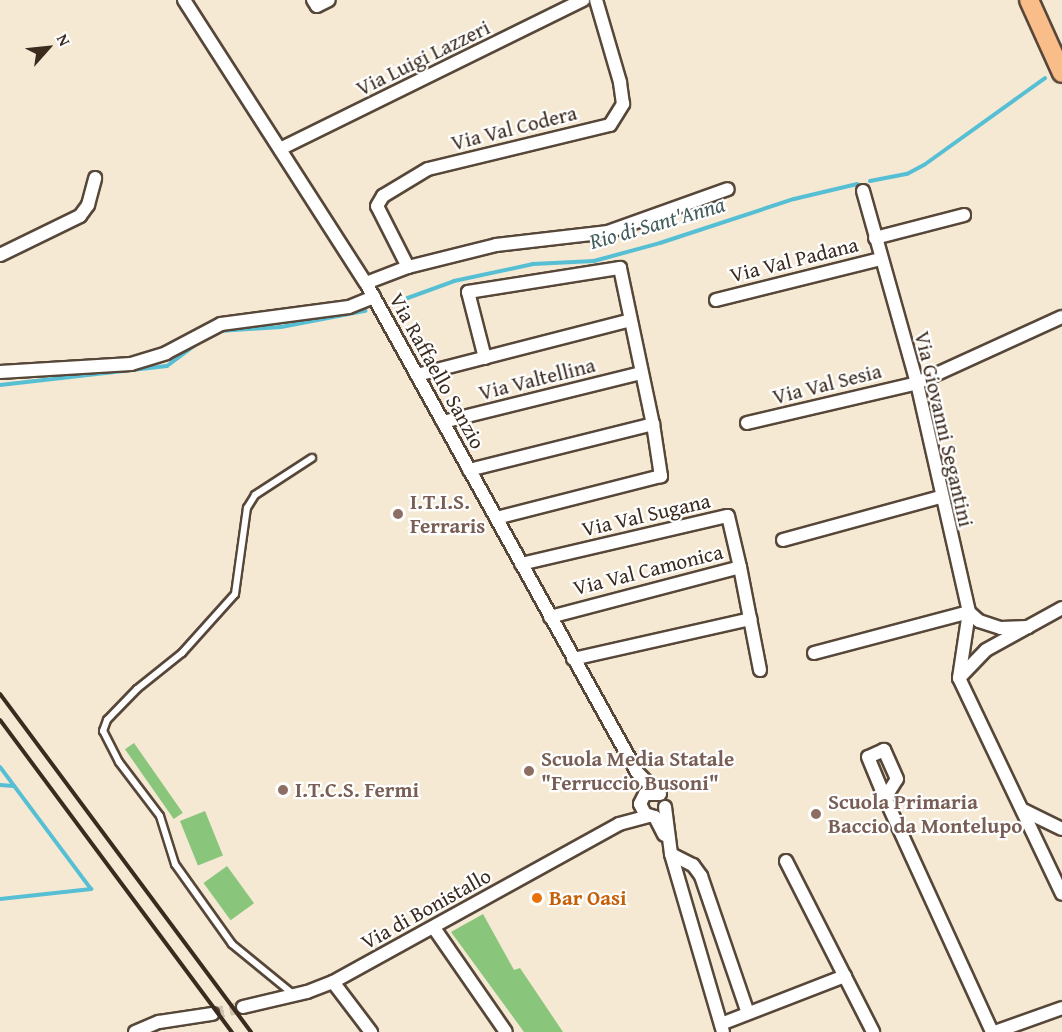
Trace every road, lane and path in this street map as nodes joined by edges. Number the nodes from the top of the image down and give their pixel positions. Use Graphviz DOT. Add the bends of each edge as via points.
graph roads {
  1 [pos="184,0"];
  2 [pos="314,0"];
  3 [pos="329,0"];
  4 [pos="583,0"];
  5 [pos="596,0"];
  6 [pos="1029,0"];
  7 [pos="1057,47"];
  8 [pos="1062,73"];
  9 [pos="280,149"];
  10 [pos="95,178"];
  11 [pos="728,189"];
  12 [pos="863,191"];
  13 [pos="964,215"];
  14 [pos="875,238"];
  15 [pos="0,255"];
  16 [pos="880,259"];
  17 [pos="408,267"];
  18 [pos="366,283"];
  19 [pos="374,297"];
  20 [pos="716,300"];
  21 [pos="1062,317"];
  22 [pos="628,321"];
  23 [pos="485,358"];
  24 [pos="0,372"];
  25 [pos="641,373"];
  26 [pos="417,375"];
  27 [pos="917,383"];
  28 [pos="443,422"];
  29 [pos="747,423"];
  30 [pos="653,424"];
  31 [pos="312,458"];
  32 [pos="469,470"];
  33 [pos="940,496"];
  34 [pos="496,518"];
  35 [pos="783,540"];
  36 [pos="521,564"];
  37 [pos="740,567"];
  38 [pos="1062,608"];
  39 [pos="969,612"];
  40 [pos="550,616"];
  41 [pos="750,619"];
  42 [pos="1028,627"];
  43 [pos="986,650"];
  44 [pos="963,651"];
  45 [pos="814,653"];
  46 [pos="573,659"];
  47 [pos="760,670"];
  48 [pos="959,678"];
  49 [pos="637,772"];
  50 [pos="656,792"];
  51 [pos="885,798"];
  52 [pos="642,799"];
  53 [pos="665,807"];
  54 [pos="1022,809"];
  55 [pos="651,816"];
  56 [pos="619,824"];
  57 [pos="1062,829"];
  58 [pos="670,849"];
  59 [pos="786,861"];
  60 [pos="1062,894"];
  61 [pos="434,928"];
  62 [pos="845,976"];
  63 [pos="333,982"];
  64 [pos="293,994"];
  65 [pos="243,1007"];
  66 [pos="1062,1008"];
  67 [pos="748,1013"];
  68 [pos="212,1014"];
  69 [pos="722,1028"];
  70 [pos="1019,1028"];
  71 [pos="135,1032"];
  72 [pos="371,1032"];
  73 [pos="506,1032"];
  74 [pos="873,1032"];
  75 [pos="994,1032"];
  1 -- 9 [label="street, Via Raffaello Sanzio"];
  2 -- 3 [label="street" via="317,6"];
  4 -- 9 [label="street, Via Luigi Lazzeri"];
  5 -- 17 [label="street, Via Val Codera" via="623,104 610,125 428,170 382,196 377,206"];
  6 -- 7 [label="main road"];
  7 -- 8 [label="main road"];
  9 -- 18 [label="street, Via Raffaello Sanzio"];
  10 -- 15 [label="street" via="88,205 80,216"];
  11 -- 17 [label="street" via="608,232 496,245"];
  12 -- 14 [label="street, Via Giovanni Segantini"];
  13 -- 14 [label="street"];
  14 -- 16 [label="street, Via Giovanni Segantini"];
  16 -- 20 [label="street, Via Val Padana"];
  16 -- 27 [label="street, Via Giovanni Segantini"];
  17 -- 18 [label="street"];
  18 -- 19 [label="street, Via Raffaello Sanzio"];
  19 -- 24 [label="street" via="349,307 221,324 166,353 131,364"];
  19 -- 26 [label="street, Via Raffaello Sanzio"];
  21 -- 27 [label="street, Via Val Sesia"];
  22 -- 23 [label="street, Via Valtellina"];
  22 -- 23 [label="street, Via Valtellina" via="620,268 468,292"];
  22 -- 25 [label="street, Via Valtellina"];
  23 -- 26 [label="street, Via Valtellina"];
  25 -- 28 [label="street, Via Valtellina"];
  25 -- 30 [label="street, Via Valtellina"];
  26 -- 28 [label="street, Via Raffaello Sanzio"];
  27 -- 29 [label="street, Via Val Sesia"];
  27 -- 33 [label="street, Via Giovanni Segantini"];
  28 -- 32 [label="street, Via Raffaello Sanzio"];
  30 -- 32 [label="street"];
  30 -- 34 [label="street, Via Valtellina" via="661,476"];
  31 -- 64 [label="lane" via="255,495 247,508 235,594 182,653 130,697 103,731 105,742 160,816 175,864 232,944"];
  32 -- 34 [label="street, Via Raffaello Sanzio"];
  33 -- 35 [label="street"];
  33 -- 39 [label="street, Via Giovanni Segantini"];
  34 -- 36 [label="street, Via Raffaello Sanzio"];
  36 -- 37 [label="street, Via Val Sugana" via="729,516"];
  36 -- 40 [label="street, Via Raffaello Sanzio"];
  37 -- 40 [label="street, Via Val Camonica"];
  37 -- 41 [label="street, Via Val Camonica"];
  38 -- 42 [label="street"];
  39 -- 42 [label="street" via="979,621 1001,628"];
  39 -- 44 [label="street, Via Giovanni Segantini"];
  39 -- 45 [label="street"];
  40 -- 46 [label="street, Via Raffaello Sanzio"];
  41 -- 46 [label="street"];
  41 -- 47 [label="street, Via Val Camonica"];
  42 -- 43 [label="street"];
  43 -- 44 [label="street"];
  43 -- 48 [label="street"];
  44 -- 48 [label="street, Via Giovanni Segantini"];
  46 -- 49 [label="street, Via Raffaello Sanzio"];
  48 -- 54 [label="street"];
  49 -- 50 [label="street, Via Raffaello Sanzio"];
  49 -- 52 [label="street, Via Raffaello Sanzio"];
  50 -- 52 [label="street"];
  50 -- 53 [label="street, Via Raffaello Sanzio" via="663,796"];
  51 -- 75 [label="street"];
  52 -- 55 [label="street, Via Raffaello Sanzio" via="641,808"];
  52 -- 56 [label="street, Via di Bonistallo"];
  53 -- 55 [label="street"];
  53 -- 58 [label="street, Via Raffaello Sanzio"];
  54 -- 57 [label="street"];
  54 -- 60 [label="street"];
  55 -- 56 [label="street, Via di Bonistallo"];
  55 -- 58 [label="street, Via Raffaello Sanzio"];
  56 -- 61 [label="street, Via di Bonistallo"];
  58 -- 67 [label="street" via="693,865 701,876"];
  58 -- 69 [label="street, Via Raffaello Sanzio"];
  59 -- 62 [label="street"];
  61 -- 63 [label="street, Via di Bonistallo"];
  61 -- 73 [label="street"];
  62 -- 67 [label="street"];
  62 -- 74 [label="street"];
  63 -- 64 [label="street, Via di Bonistallo"];
  63 -- 72 [label="street"];
  64 -- 65 [label="street, Via di Bonistallo"];
  66 -- 70 [label="street"];
  67 -- 69 [label="street"];
  68 -- 71 [label="street" via="159,1022"];
  70 -- 75 [label="street"];
}
